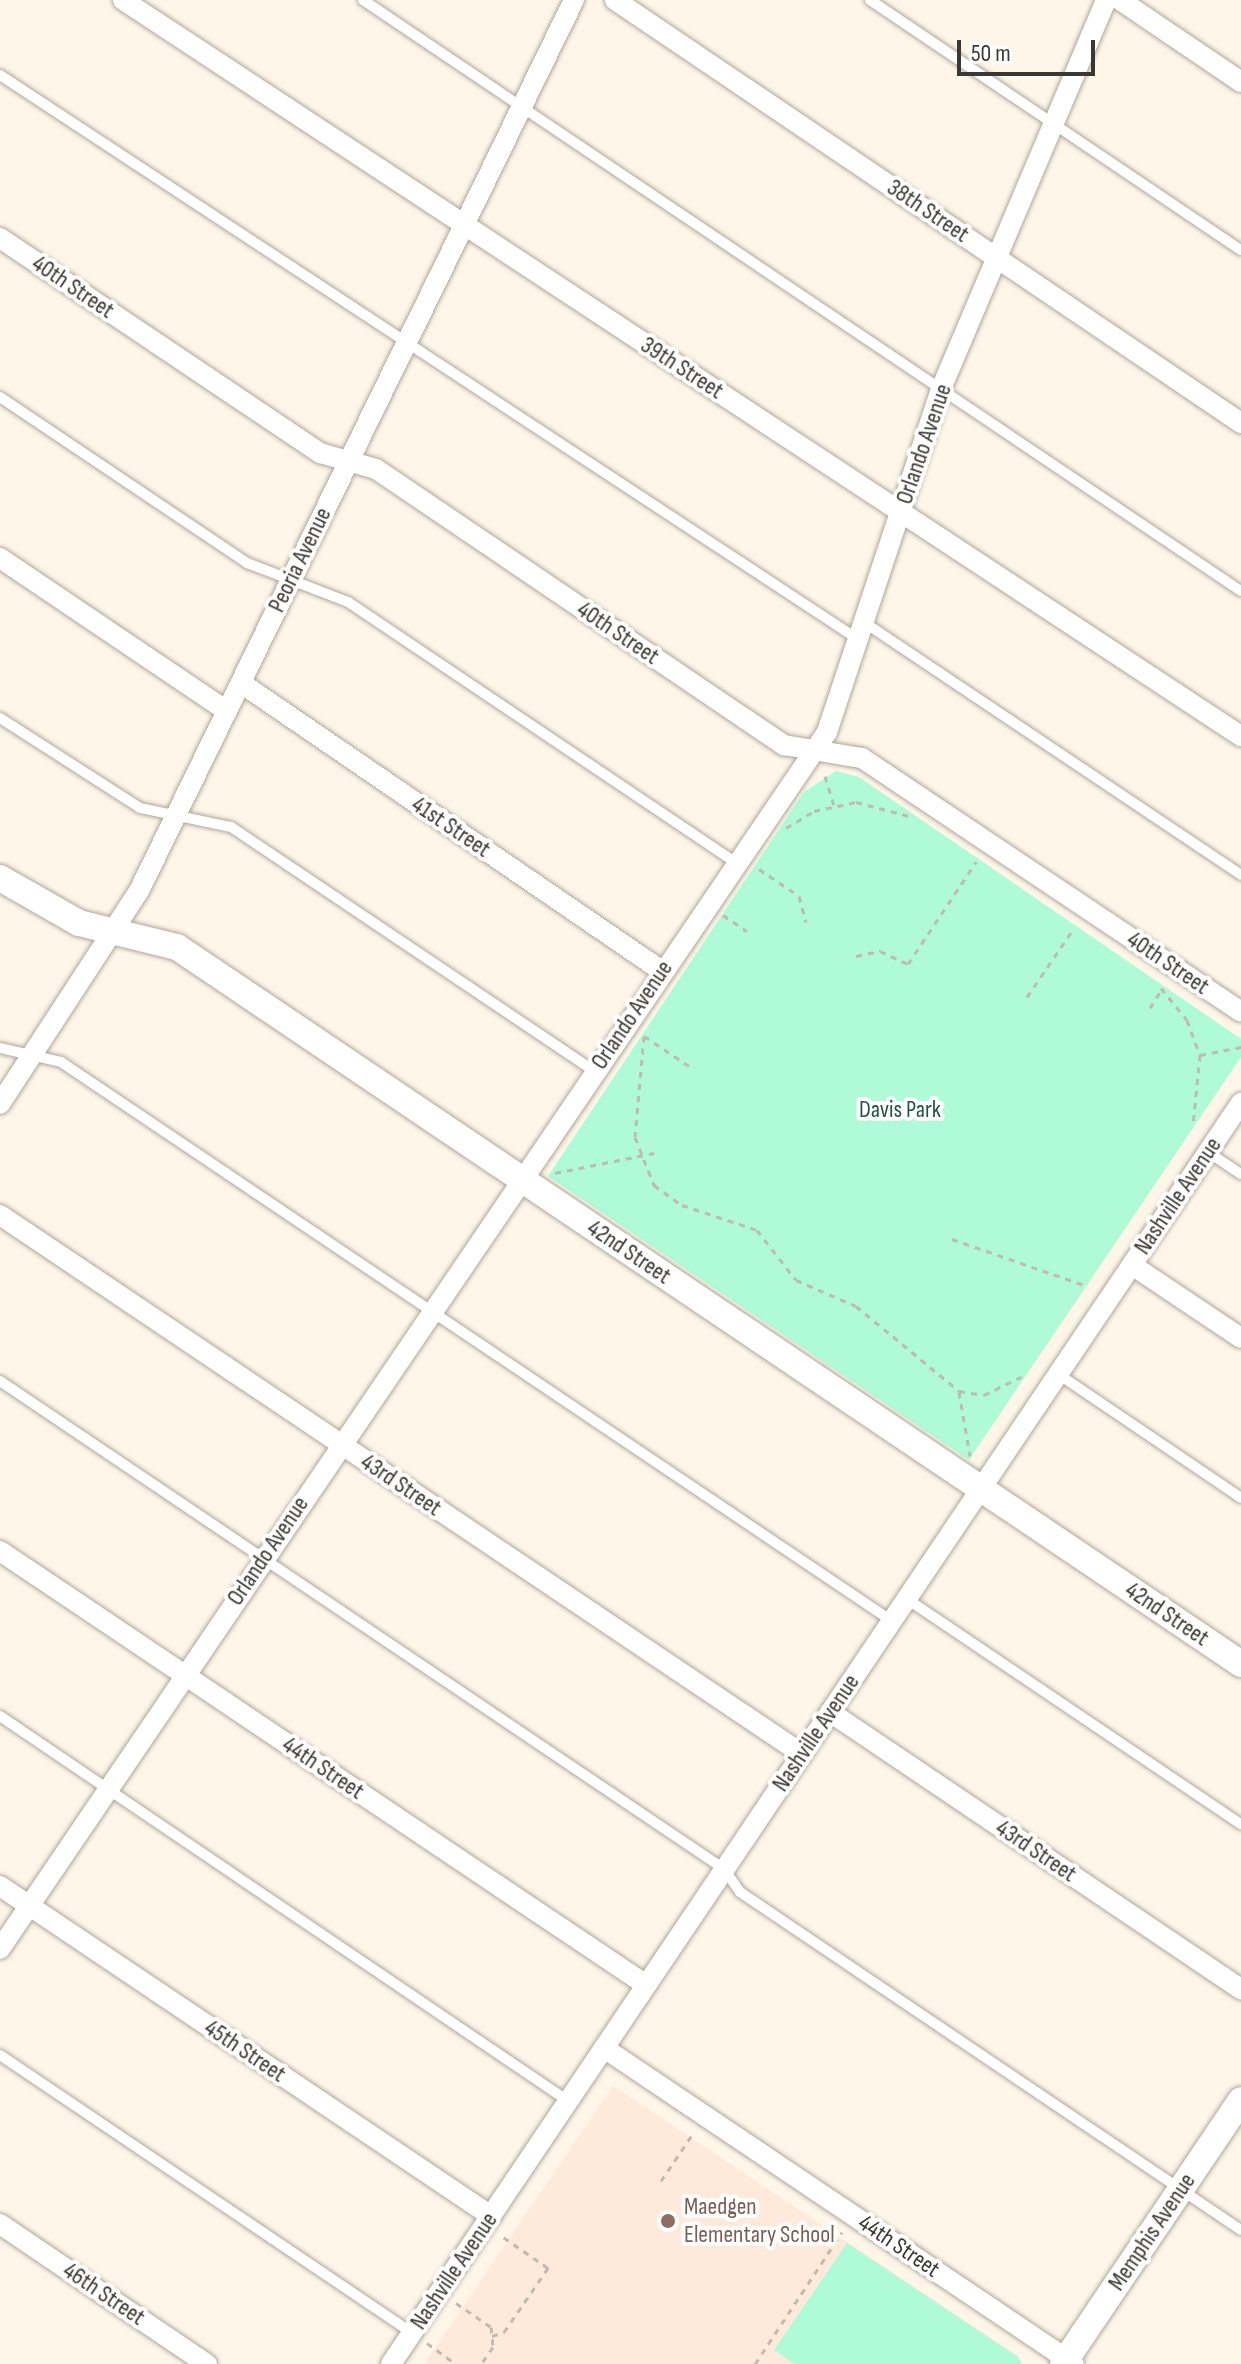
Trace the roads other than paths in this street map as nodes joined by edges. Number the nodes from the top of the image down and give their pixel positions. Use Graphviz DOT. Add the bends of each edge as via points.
graph roads {
  1 [pos="123,0"];
  2 [pos="363,0"];
  3 [pos="574,0"];
  4 [pos="615,0"];
  5 [pos="870,0"];
  6 [pos="1106,0"];
  7 [pos="1120,0"];
  8 [pos="0,75"];
  9 [pos="1241,82"];
  10 [pos="522,107"];
  11 [pos="1054,124"];
  12 [pos="465,225"];
  13 [pos="0,238"];
  14 [pos="1241,250"];
  15 [pos="998,259"];
  16 [pos="409,341"];
  17 [pos="941,389"];
  18 [pos="0,397"];
  19 [pos="1241,423"];
  20 [pos="349,461"];
  21 [pos="901,512"];
  22 [pos="0,558"];
  23 [pos="290,580"];
  24 [pos="1241,591"];
  25 [pos="862,632"];
  26 [pos="241,683"];
  27 [pos="227,711"];
  28 [pos="0,718"];
  29 [pos="1241,736"];
  30 [pos="814,751"];
  31 [pos="177,813"];
  32 [pos="746,865"];
  33 [pos="1241,875"];
  34 [pos="0,878"];
  35 [pos="116,930"];
  36 [pos="662,971"];
  37 [pos="1241,1012"];
  38 [pos="0,1048"];
  39 [pos="35,1052"];
  40 [pos="594,1071"];
  41 [pos="1241,1103"];
  42 [pos="0,1104"];
  43 [pos="1208,1152"];
  44 [pos="1241,1174"];
  45 [pos="520,1179"];
  46 [pos="0,1215"];
  47 [pos="1132,1265"];
  48 [pos="431,1310"];
  49 [pos="1241,1338"];
  50 [pos="1058,1374"];
  51 [pos="0,1381"];
  52 [pos="341,1444"];
  53 [pos="981,1488"];
  54 [pos="1241,1498"];
  55 [pos="0,1551"];
  56 [pos="262,1560"];
  57 [pos="907,1599"];
  58 [pos="892,1621"];
  59 [pos="1241,1664"];
  60 [pos="185,1675"];
  61 [pos="830,1712"];
  62 [pos="0,1716"];
  63 [pos="802,1754"];
  64 [pos="108,1788"];
  65 [pos="1241,1824"];
  66 [pos="724,1869"];
  67 [pos="0,1886"];
  68 [pos="29,1906"];
  69 [pos="0,1949"];
  70 [pos="646,1985"];
  71 [pos="1241,1989"];
  72 [pos="604,2048"];
  73 [pos="0,2055"];
  74 [pos="1241,2100"];
  75 [pos="568,2101"];
  76 [pos="1181,2189"];
  77 [pos="491,2216"];
  78 [pos="0,2224"];
  79 [pos="1241,2230"];
  80 [pos="412,2333"];
  81 [pos="1068,2362"];
  82 [pos="207,2364"];
  83 [pos="391,2364"];
  1 -- 12 [label="street, 39th Street"];
  2 -- 10 [label="lane"];
  3 -- 10 [label="street, Peoria Avenue"];
  4 -- 15 [label="street, 38th Street"];
  5 -- 11 [label="lane"];
  6 -- 11 [label="street, Orlando Avenue"];
  7 -- 9 [label="street"];
  8 -- 16 [label="lane" via="392,337"];
  10 -- 12 [label="street, Peoria Avenue"];
  10 -- 17 [label="lane"];
  11 -- 14 [label="lane"];
  11 -- 15 [label="street, Orlando Avenue"];
  12 -- 16 [label="street, Peoria Avenue"];
  12 -- 21 [label="street, 39th Street"];
  13 -- 20 [label="street, 40th Street" via="320,453"];
  15 -- 17 [label="street, Orlando Avenue"];
  15 -- 19 [label="street, 38th Street"];
  16 -- 20 [label="street, Peoria Avenue"];
  16 -- 25 [label="lane"];
  17 -- 21 [label="street, Orlando Avenue"];
  17 -- 24 [label="lane"];
  18 -- 23 [label="lane" via="247,563"];
  20 -- 23 [label="street, Peoria Avenue"];
  20 -- 30 [label="street, 40th Street" via="376,469 784,745"];
  21 -- 25 [label="street, Orlando Avenue"];
  21 -- 29 [label="street, 39th Street"];
  22 -- 27 [label="street"];
  23 -- 26 [label="street, Peoria Avenue"];
  23 -- 32 [label="lane" via="348,602"];
  25 -- 30 [label="street, Orlando Avenue"];
  25 -- 33 [label="lane"];
  26 -- 27 [label="street, Peoria Avenue"];
  26 -- 36 [label="street, 41st Street"];
  27 -- 31 [label="street, Peoria Avenue"];
  28 -- 31 [label="lane" via="119,797"];
  30 -- 32 [label="street, Orlando Avenue"];
  30 -- 37 [label="street, 40th Street" via="862,758"];
  31 -- 35 [label="street, Peoria Avenue"];
  31 -- 40 [label="lane" via="231,827"];
  32 -- 36 [label="street, Orlando Avenue"];
  34 -- 35 [label="street, 42nd Street" via="46,909"];
  35 -- 39 [label="street, Peoria Avenue"];
  35 -- 45 [label="street, 42nd Street" via="177,947"];
  36 -- 40 [label="street, Orlando Avenue"];
  38 -- 39 [label="lane"];
  39 -- 42 [label="street, Peoria Avenue"];
  39 -- 48 [label="lane"];
  40 -- 45 [label="street, Orlando Avenue"];
  41 -- 43 [label="street, Nashville Avenue"];
  43 -- 44 [label="lane"];
  43 -- 47 [label="street, Nashville Avenue"];
  45 -- 48 [label="street, Orlando Avenue"];
  45 -- 53 [label="street, 42nd Street"];
  46 -- 52 [label="street, 43rd Street"];
  47 -- 49 [label="street"];
  47 -- 50 [label="street, Nashville Avenue"];
  48 -- 52 [label="street, Orlando Avenue"];
  48 -- 58 [label="lane"];
  50 -- 53 [label="street, Nashville Avenue"];
  50 -- 54 [label="lane"];
  51 -- 56 [label="lane"];
  52 -- 56 [label="street, Orlando Avenue"];
  52 -- 63 [label="street, 43rd Street"];
  53 -- 57 [label="street, Nashville Avenue"];
  53 -- 59 [label="street, 42nd Street"];
  55 -- 60 [label="street, 44th Street"];
  56 -- 60 [label="street, Orlando Avenue"];
  56 -- 66 [label="lane"];
  57 -- 58 [label="street, Nashville Avenue"];
  57 -- 65 [label="lane"];
  58 -- 61 [label="street, Nashville Avenue"];
  60 -- 64 [label="street, Orlando Avenue"];
  60 -- 70 [label="street, 44th Street"];
  61 -- 63 [label="street, Nashville Avenue"];
  61 -- 71 [label="street, 43rd Street"];
  62 -- 64 [label="lane"];
  63 -- 66 [label="street, Nashville Avenue"];
  64 -- 68 [label="street, Orlando Avenue"];
  64 -- 75 [label="lane"];
  66 -- 70 [label="street, Nashville Avenue"];
  66 -- 76 [label="lane" via="740,1892"];
  67 -- 68 [label="street, 45th Street"];
  68 -- 69 [label="street, Orlando Avenue"];
  68 -- 77 [label="street, 45th Street"];
  70 -- 72 [label="street, Nashville Avenue"];
  72 -- 75 [label="street, Nashville Avenue"];
  72 -- 81 [label="street, 44th Street"];
  73 -- 80 [label="lane"];
  74 -- 76 [label="street, Memphis Avenue"];
  75 -- 77 [label="street, Nashville Avenue"];
  76 -- 79 [label="lane"];
  76 -- 81 [label="street, Memphis Avenue"];
  77 -- 80 [label="street, Nashville Avenue"];
  78 -- 82 [label="street, 46th Street"];
  80 -- 83 [label="street, Nashville Avenue"];
}
